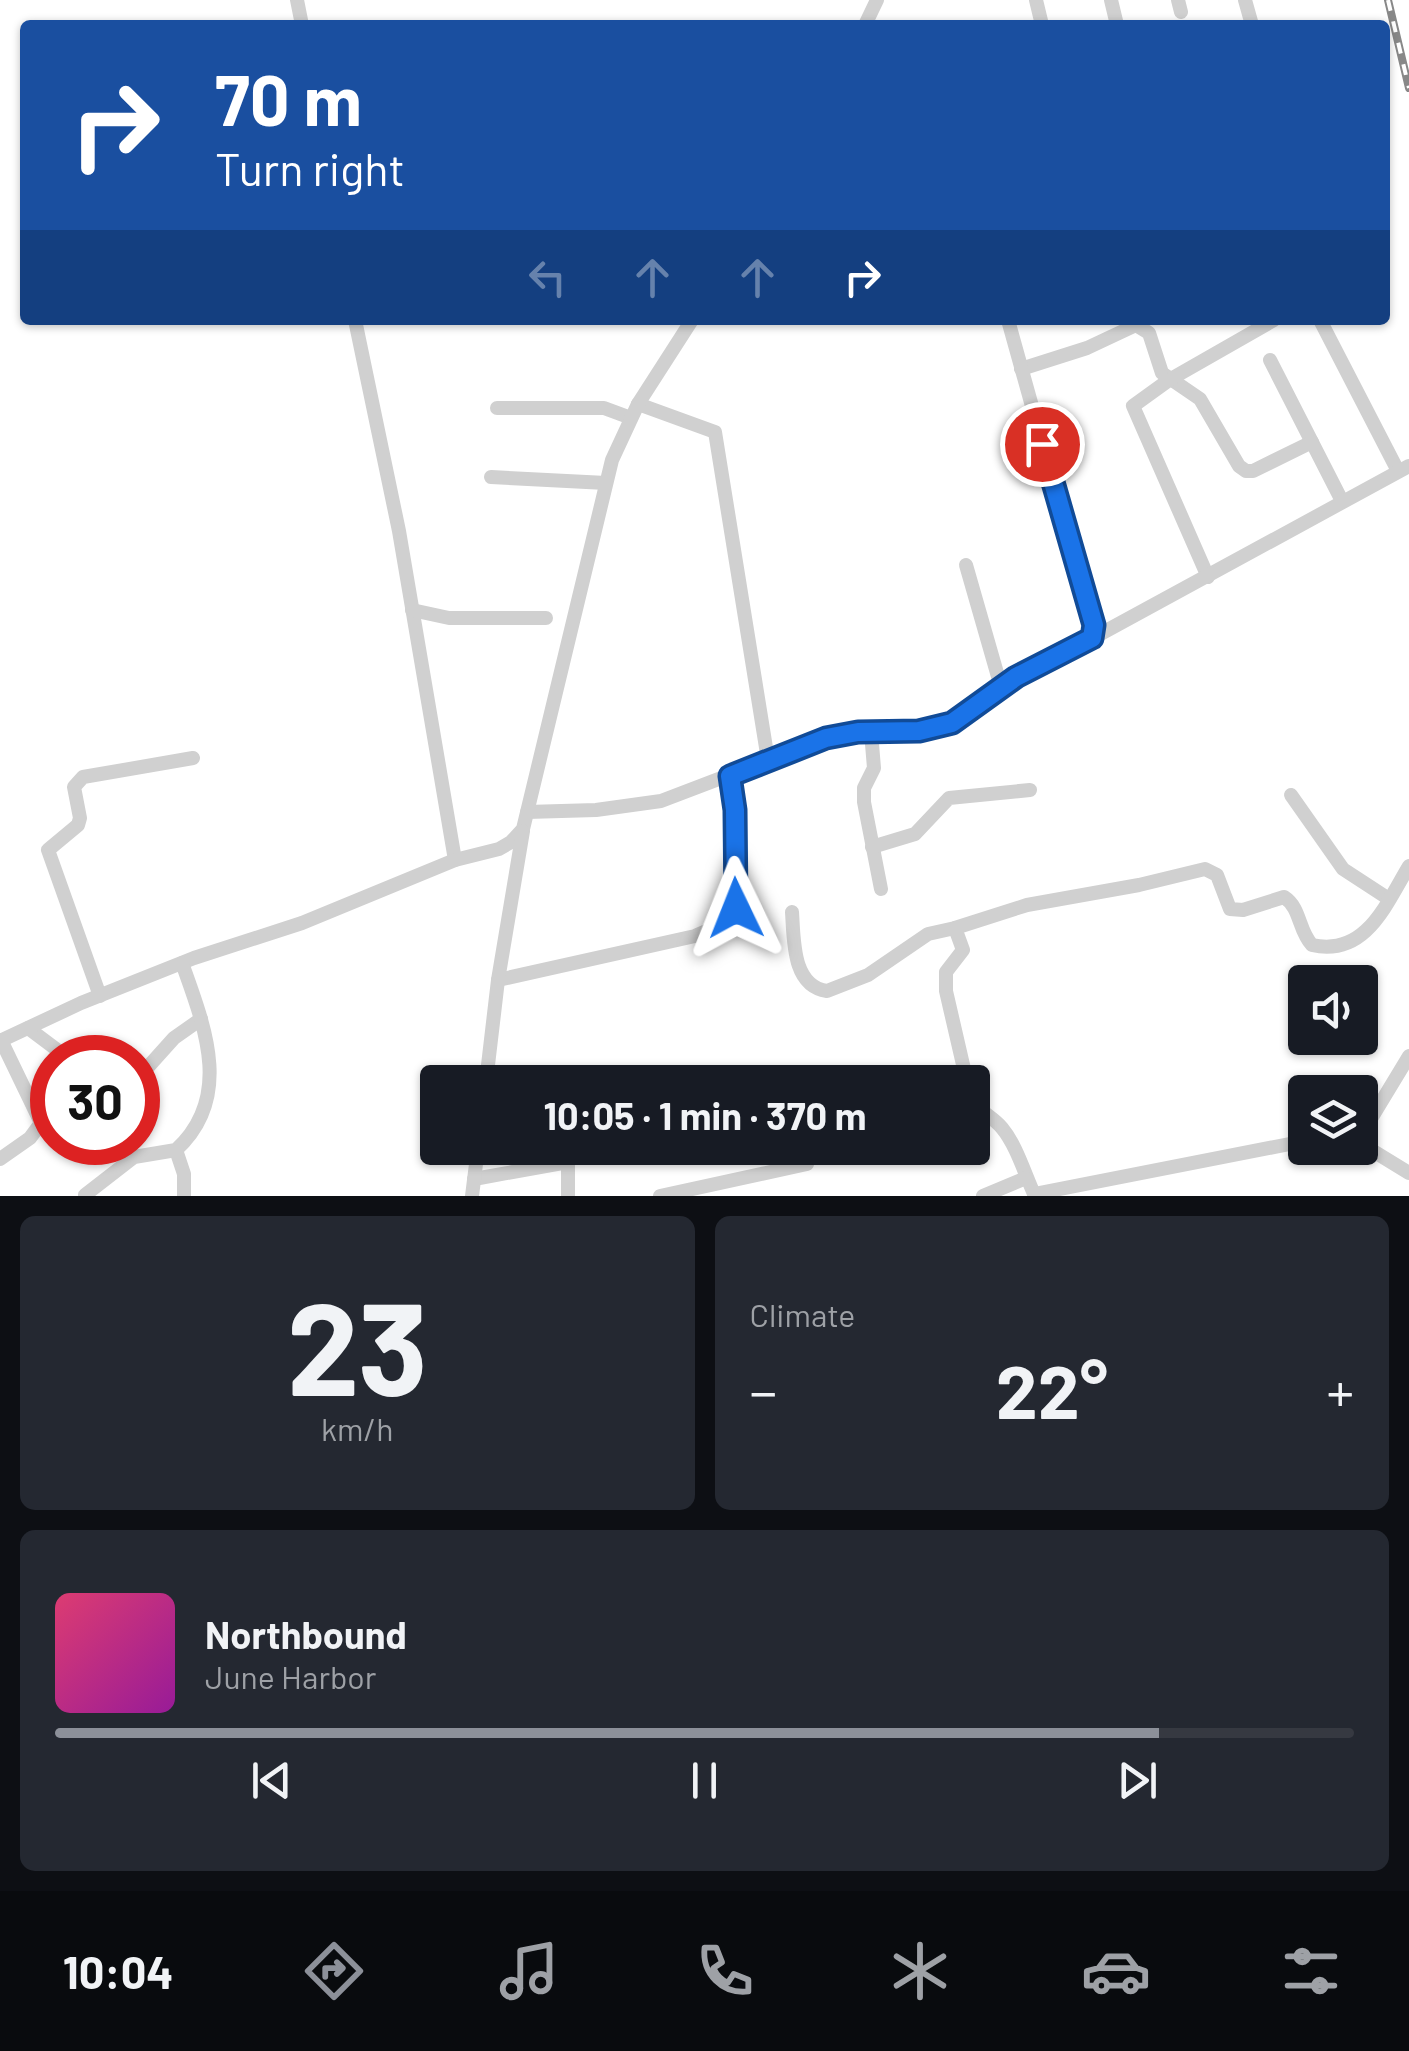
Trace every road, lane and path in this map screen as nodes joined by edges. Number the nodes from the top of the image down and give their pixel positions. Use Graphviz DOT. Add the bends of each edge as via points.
graph roads {
  1 [pos="356,325"];
  2 [pos="689,325"];
  3 [pos="1009,325"];
  4 [pos="1265,325"];
  5 [pos="1323,325"];
  6 [pos="1270,360"];
  7 [pos="1021,370"];
  8 [pos="1170,380"];
  9 [pos="497,408"];
  10 [pos="634,411"];
  11 [pos="1312,442"];
  12 [pos="1403,468"];
  13 [pos="491,477"];
  14 [pos="606,483"];
  15 [pos="1342,501"];
  16 [pos="966,565"];
  17 [pos="1208,577"];
  18 [pos="412,610"];
  19 [pos="546,618"];
  20 [pos="1092,638"];
  21 [pos="1001,687"];
  22 [pos="871,732"];
  23 [pos="193,758"];
  24 [pos="768,760"];
  25 [pos="730,776"];
  26 [pos="1030,790"];
  27 [pos="1292,796"];
  28 [pos="527,812"];
  29 [pos="523,828"];
  30 [pos="872,847"];
  31 [pos="455,860"];
  32 [pos="1409,866"];
  33 [pos="881,890"];
  34 [pos="1389,899"];
  35 [pos="792,912"];
  36 [pos="955,928"];
  37 [pos="182,963"];
  38 [pos="498,980"];
  39 [pos="100,996"];
  40 [pos="202,1019"];
  41 [pos="28,1028"];
  42 [pos="37,1035"];
  43 [pos="0,1040"];
  44 [pos="160,1054"];
  45 [pos="1409,1056"];
  46 [pos="488,1065"];
  47 [pos="963,1065"];
  48 [pos="30,1091"];
  49 [pos="1378,1109"];
  50 [pos="990,1119"];
  51 [pos="30,1138"];
  52 [pos="1288,1144"];
  53 [pos="176,1150"];
  54 [pos="1378,1152"];
  55 [pos="0,1159"];
  56 [pos="476,1165"];
  57 [pos="529,1165"];
  58 [pos="568,1165"];
  59 [pos="803,1165"];
  60 [pos="1409,1173"];
  61 [pos="1026,1178"];
  62 [pos="474,1179"];
  63 [pos="84,1194"];
  64 [pos="1034,1195"];
  65 [pos="184,1196"];
  66 [pos="472,1196"];
  67 [pos="568,1196"];
  68 [pos="660,1196"];
  69 [pos="983,1196"];
  1 -- 18 [label="street"];
  2 -- 10 [label="street"];
  3 -- 7 [label="street"];
  4 -- 8 [label="street"];
  5 -- 12 [label="street"];
  6 -- 11 [label="street"];
  7 -- 8 [label="street" via="1136,325 1149,333"];
  7 -- 20 [label="street" via="1094,625"];
  8 -- 11 [label="street" via="1200,399 1246,471"];
  8 -- 17 [label="street" via="1137,400 1133,410"];
  9 -- 10 [label="street"];
  10 -- 14 [label="street"];
  10 -- 24 [label="street" via="714,432"];
  11 -- 15 [label="street"];
  12 -- 15 [label="street"];
  13 -- 14 [label="street"];
  14 -- 28 [label="street"];
  15 -- 17 [label="street"];
  16 -- 21 [label="street"];
  17 -- 20 [label="street"];
  18 -- 19 [label="street" via="449,618"];
  18 -- 31 [label="street"];
  20 -- 21 [label="street"];
  21 -- 22 [label="street" via="952,723"];
  22 -- 24 [label="street" via="826,738"];
  22 -- 30 [label="street" via="874,768 863,793"];
  23 -- 39 [label="street" via="83,777 74,786 78,826 48,850"];
  24 -- 25 [label="street"];
  25 -- 28 [label="street" via="632,806"];
  25 -- 38 [label="street" via="736,908 725,923 694,936"];
  26 -- 30 [label="street" via="949,798 915,834"];
  27 -- 34 [label="street" via="1343,869"];
  28 -- 29 [label="street"];
  29 -- 31 [label="street" via="512,842"];
  29 -- 38 [label="street"];
  30 -- 33 [label="street"];
  31 -- 37 [label="street"];
  32 -- 34 [label="street"];
  34 -- 36 [label="street" via="1364,935 1322,947 1306,940 1290,900 1277,897 1236,912 1217,875 1205,869"];
  35 -- 36 [label="street" via="804,977 827,991 868,975 928,934"];
  36 -- 47 [label="street" via="963,950 946,972 946,991"];
  37 -- 39 [label="street"];
  37 -- 40 [label="street"];
  38 -- 46 [label="street"];
  39 -- 41 [label="street"];
  40 -- 44 [label="street"];
  40 -- 53 [label="street" via="210,1055 207,1099"];
  41 -- 42 [label="street"];
  41 -- 43 [label="street"];
  43 -- 48 [label="street"];
  45 -- 49 [label="street"];
  50 -- 61 [label="street" via="1001,1127"];
  51 -- 55 [label="street"];
  52 -- 64 [label="street"];
  53 -- 63 [label="street" via="134,1157"];
  53 -- 65 [label="street"];
  54 -- 60 [label="street"];
  56 -- 62 [label="street"];
  57 -- 62 [label="street"];
  58 -- 67 [label="street"];
  59 -- 68 [label="street"];
  61 -- 64 [label="street"];
  61 -- 69 [label="street"];
  62 -- 66 [label="street"];
}
